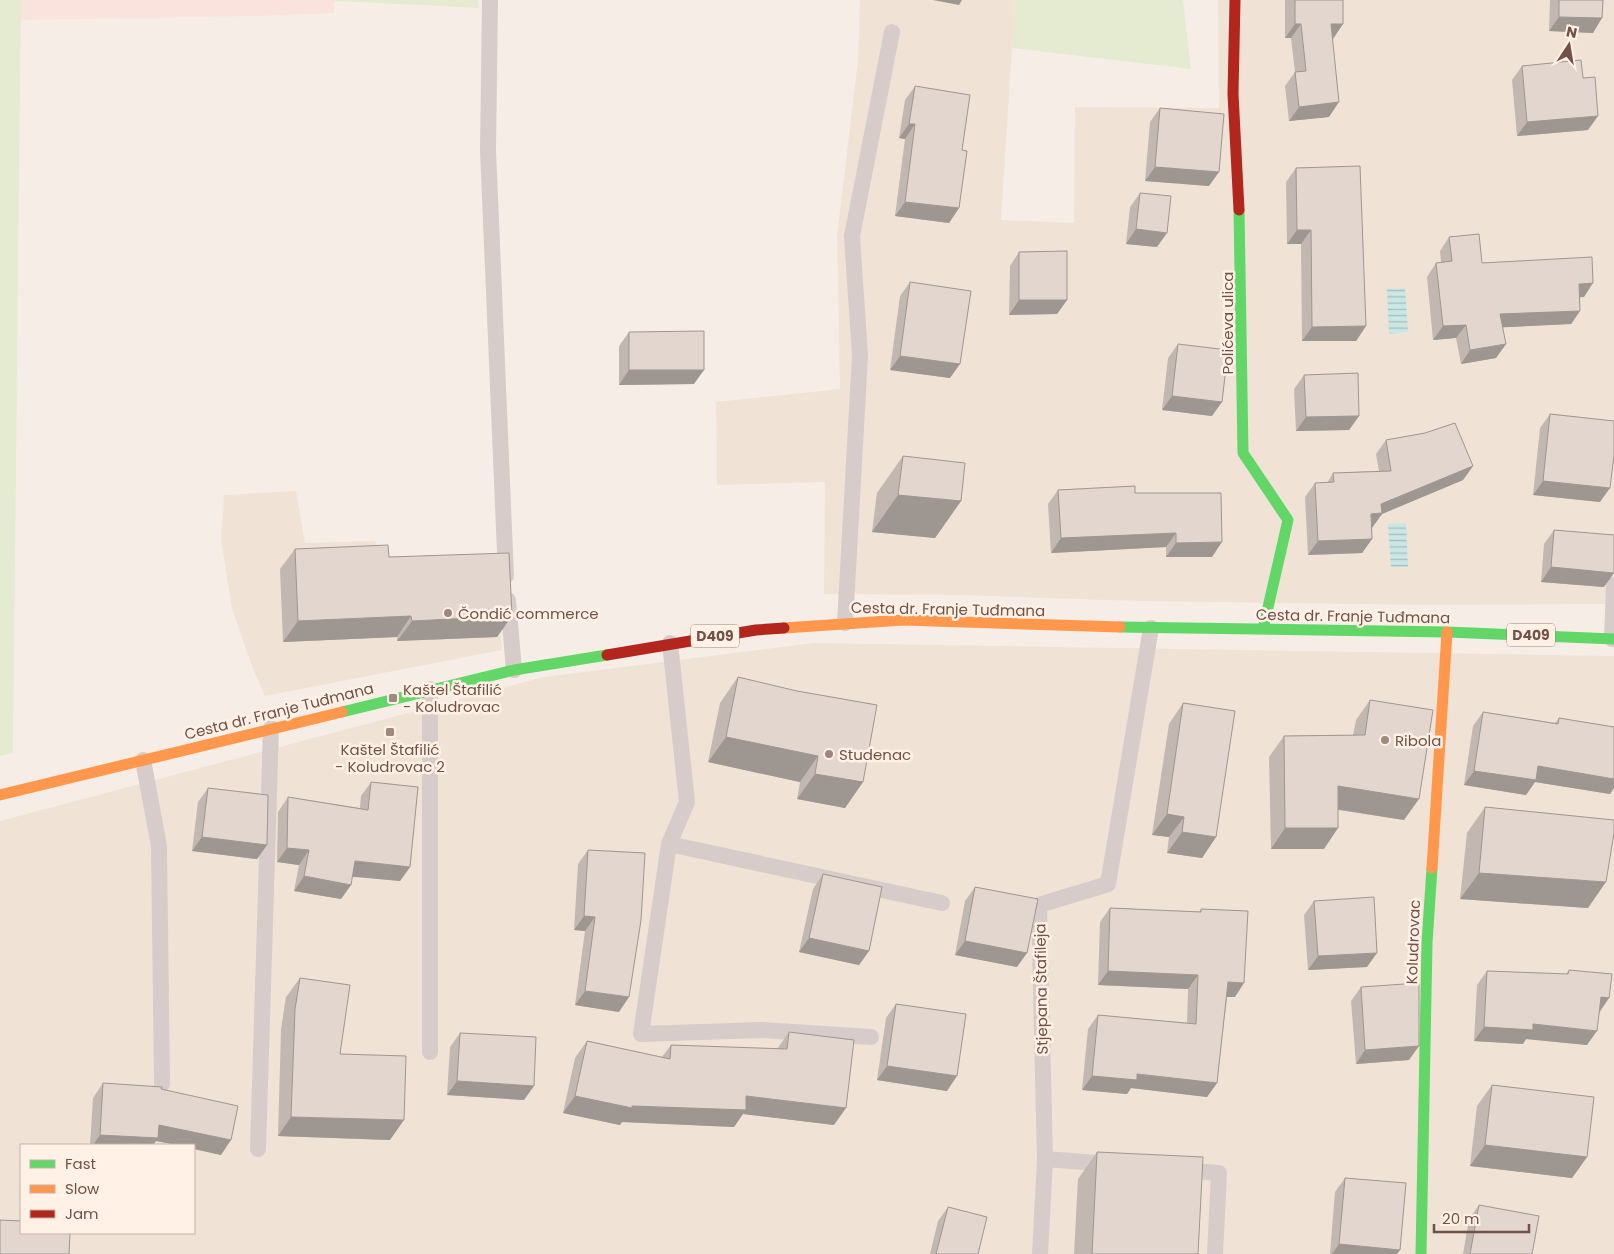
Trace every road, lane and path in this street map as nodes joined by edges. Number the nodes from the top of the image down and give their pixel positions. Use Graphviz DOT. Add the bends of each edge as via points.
graph roads {
  1 [pos="490,0"];
  2 [pos="1235,0"];
  3 [pos="892,32"];
  4 [pos="1614,585"];
  5 [pos="844,623"];
  6 [pos="1151,628"];
  7 [pos="1263,629"];
  8 [pos="1447,632"];
  9 [pos="1613,639"];
  10 [pos="670,643"];
  11 [pos="514,670"];
  12 [pos="430,689"];
  13 [pos="271,728"];
  14 [pos="143,760"];
  15 [pos="0,795"];
  16 [pos="669,844"];
  17 [pos="942,903"];
  18 [pos="871,1037"];
  19 [pos="430,1052"];
  20 [pos="162,1084"];
  21 [pos="258,1149"];
  22 [pos="1045,1159"];
  23 [pos="1122,1165"];
  24 [pos="1170,1169"];
  25 [pos="1040,1254"];
  26 [pos="1215,1254"];
  27 [pos="1421,1254"];
  1 -- 11 [label="lane" via="488,150 494,329 502,510"];
  2 -- 7 [label="main road, Polićeva ulica" via="1233,94 1241,238 1242,453 1288,520"];
  3 -- 5 [label="lane" via="852,236 860,356"];
  4 -- 9 [label="lane"];
  5 -- 6 [label="main road, Cesta dr. Franje Tuđmana / D409" via="912,621"];
  5 -- 10 [label="main road, Cesta dr. Franje Tuđmana / D409" via="756,630"];
  6 -- 7 [label="main road, Cesta dr. Franje Tuđmana / D409"];
  6 -- 22 [label="lane, Stjepana Štafileja" via="1108,884 1039,905"];
  7 -- 8 [label="main road, Cesta dr. Franje Tuđmana / D409"];
  8 -- 9 [label="main road, Cesta dr. Franje Tuđmana / D409"];
  8 -- 27 [label="main road, Koludrovac" via="1427,943"];
  10 -- 11 [label="main road, Cesta dr. Franje Tuđmana / D409"];
  10 -- 16 [label="lane" via="687,802"];
  11 -- 12 [label="main road, Cesta dr. Franje Tuđmana / D409"];
  12 -- 13 [label="main road, Cesta dr. Franje Tuđmana / D409"];
  12 -- 19 [label="lane"];
  13 -- 14 [label="main road, Cesta dr. Franje Tuđmana / D409"];
  13 -- 21 [label="lane"];
  14 -- 15 [label="main road, Cesta dr. Franje Tuđmana / D409"];
  14 -- 20 [label="lane" via="159,846"];
  16 -- 17 [label="lane"];
  16 -- 18 [label="lane" via="641,1034 762,1030"];
  22 -- 23 [label="lane"];
  22 -- 25 [label="lane, Stjepana Štafileja"];
  24 -- 26 [label="lane" via="1219,1173"];
}
